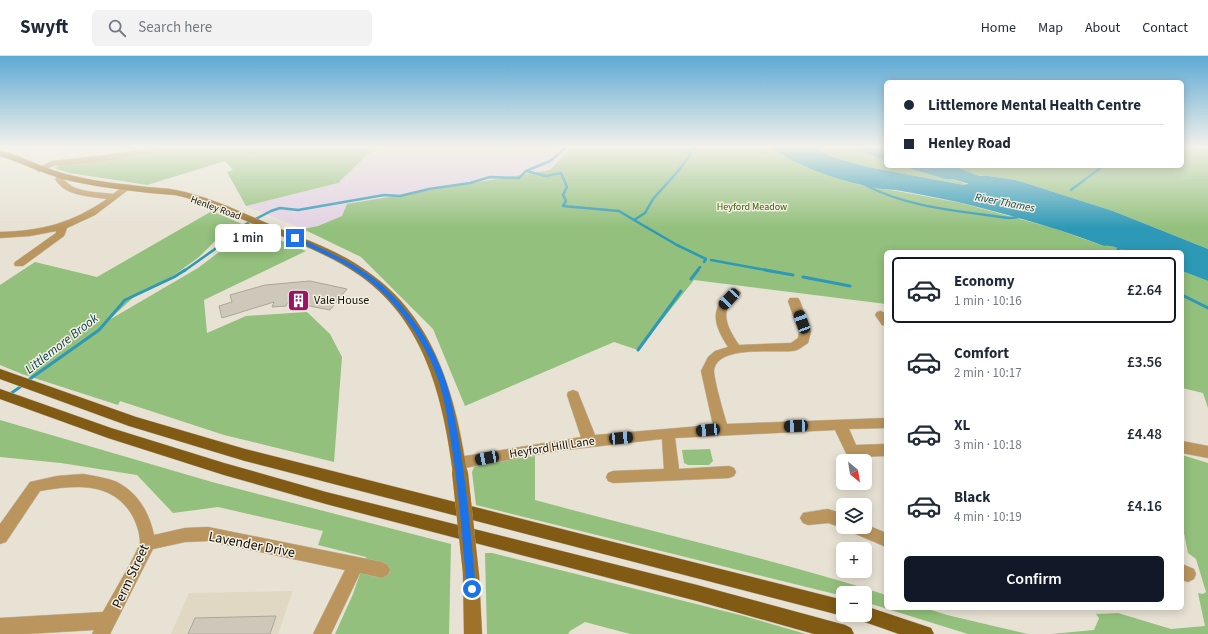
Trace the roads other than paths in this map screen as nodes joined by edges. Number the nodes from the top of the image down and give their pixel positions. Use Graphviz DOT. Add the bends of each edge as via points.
graph roads {
  1 [pos="56,174"];
  2 [pos="62,176"];
  3 [pos="128,187"];
  4 [pos="114,197"];
  5 [pos="62,226"];
  6 [pos="0,235"];
  7 [pos="19,264"];
  8 [pos="735,293"];
  9 [pos="794,301"];
  10 [pos="736,350"];
  11 [pos="2,375"];
  12 [pos="0,394"];
  13 [pos="573,395"];
  14 [pos="884,423"];
  15 [pos="840,425"];
  16 [pos="721,429"];
  17 [pos="668,433"];
  18 [pos="590,441"];
  19 [pos="1184,447"];
  20 [pos="884,450"];
  21 [pos="1208,452"];
  22 [pos="459,468"];
  23 [pos="729,472"];
  24 [pos="672,475"];
  25 [pos="613,477"];
  26 [pos="808,518"];
  27 [pos="836,519"];
  28 [pos="872,534"];
  29 [pos="0,537"];
  30 [pos="884,539"];
  31 [pos="148,543"];
  32 [pos="356,564"];
  33 [pos="382,570"];
  34 [pos="836,606"];
  35 [pos="872,616"];
  36 [pos="0,627"];
  37 [pos="105,627"];
  38 [pos="322,634"];
  39 [pos="473,634"];
  40 [pos="845,634"];
  41 [pos="925,634"];
  1 -- 2 [label="street, Henley Road"];
  2 -- 3 [label="street, Henley Road"];
  2 -- 4 [label="street" via="59,179 65,188"];
  3 -- 4 [label="street"];
  3 -- 22 [label="street, Henley Road" via="176,193 259,223 318,248 375,282 402,310 426,344 440,374 448,403"];
  4 -- 5 [label="street" via="79,220"];
  5 -- 6 [label="street"];
  5 -- 7 [label="street" via="61,234"];
  8 -- 10 [label="street" via="724,305 721,314 722,326"];
  9 -- 10 [label="street" via="805,332 804,340 793,346"];
  10 -- 16 [label="street" via="719,354 712,360 707,372"];
  11 -- 34 [label="main road" via="134,422 245,455"];
  12 -- 40 [label="main road" via="108,433 326,498 697,592"];
  13 -- 18 [label="street"];
  14 -- 15 [label="street, Heyford Hill Lane"];
  15 -- 16 [label="street, Heyford Hill Lane"];
  15 -- 20 [label="street" via="852,451"];
  16 -- 17 [label="street, Heyford Hill Lane"];
  17 -- 18 [label="street, Heyford Hill Lane"];
  17 -- 24 [label="street"];
  18 -- 22 [label="street, Heyford Hill Lane"];
  19 -- 21 [label="street"];
  22 -- 39 [label="street, Henley Road, bridge" via="471,574"];
  23 -- 24 [label="street"];
  24 -- 25 [label="street"];
  26 -- 27 [label="street" via="828,516"];
  28 -- 30 [label="street"];
  29 -- 31 [label="street, Perm Street" via="35,486 83,480 112,487 130,500 143,520"];
  31 -- 32 [label="street, Lavender Drive" via="185,535 208,534"];
  31 -- 37 [label="street, Perm Street"];
  32 -- 33 [label="street, Lavender Drive"];
  32 -- 38 [label="street"];
  35 -- 41 [label="main road"];
  36 -- 37 [label="street"];
}
